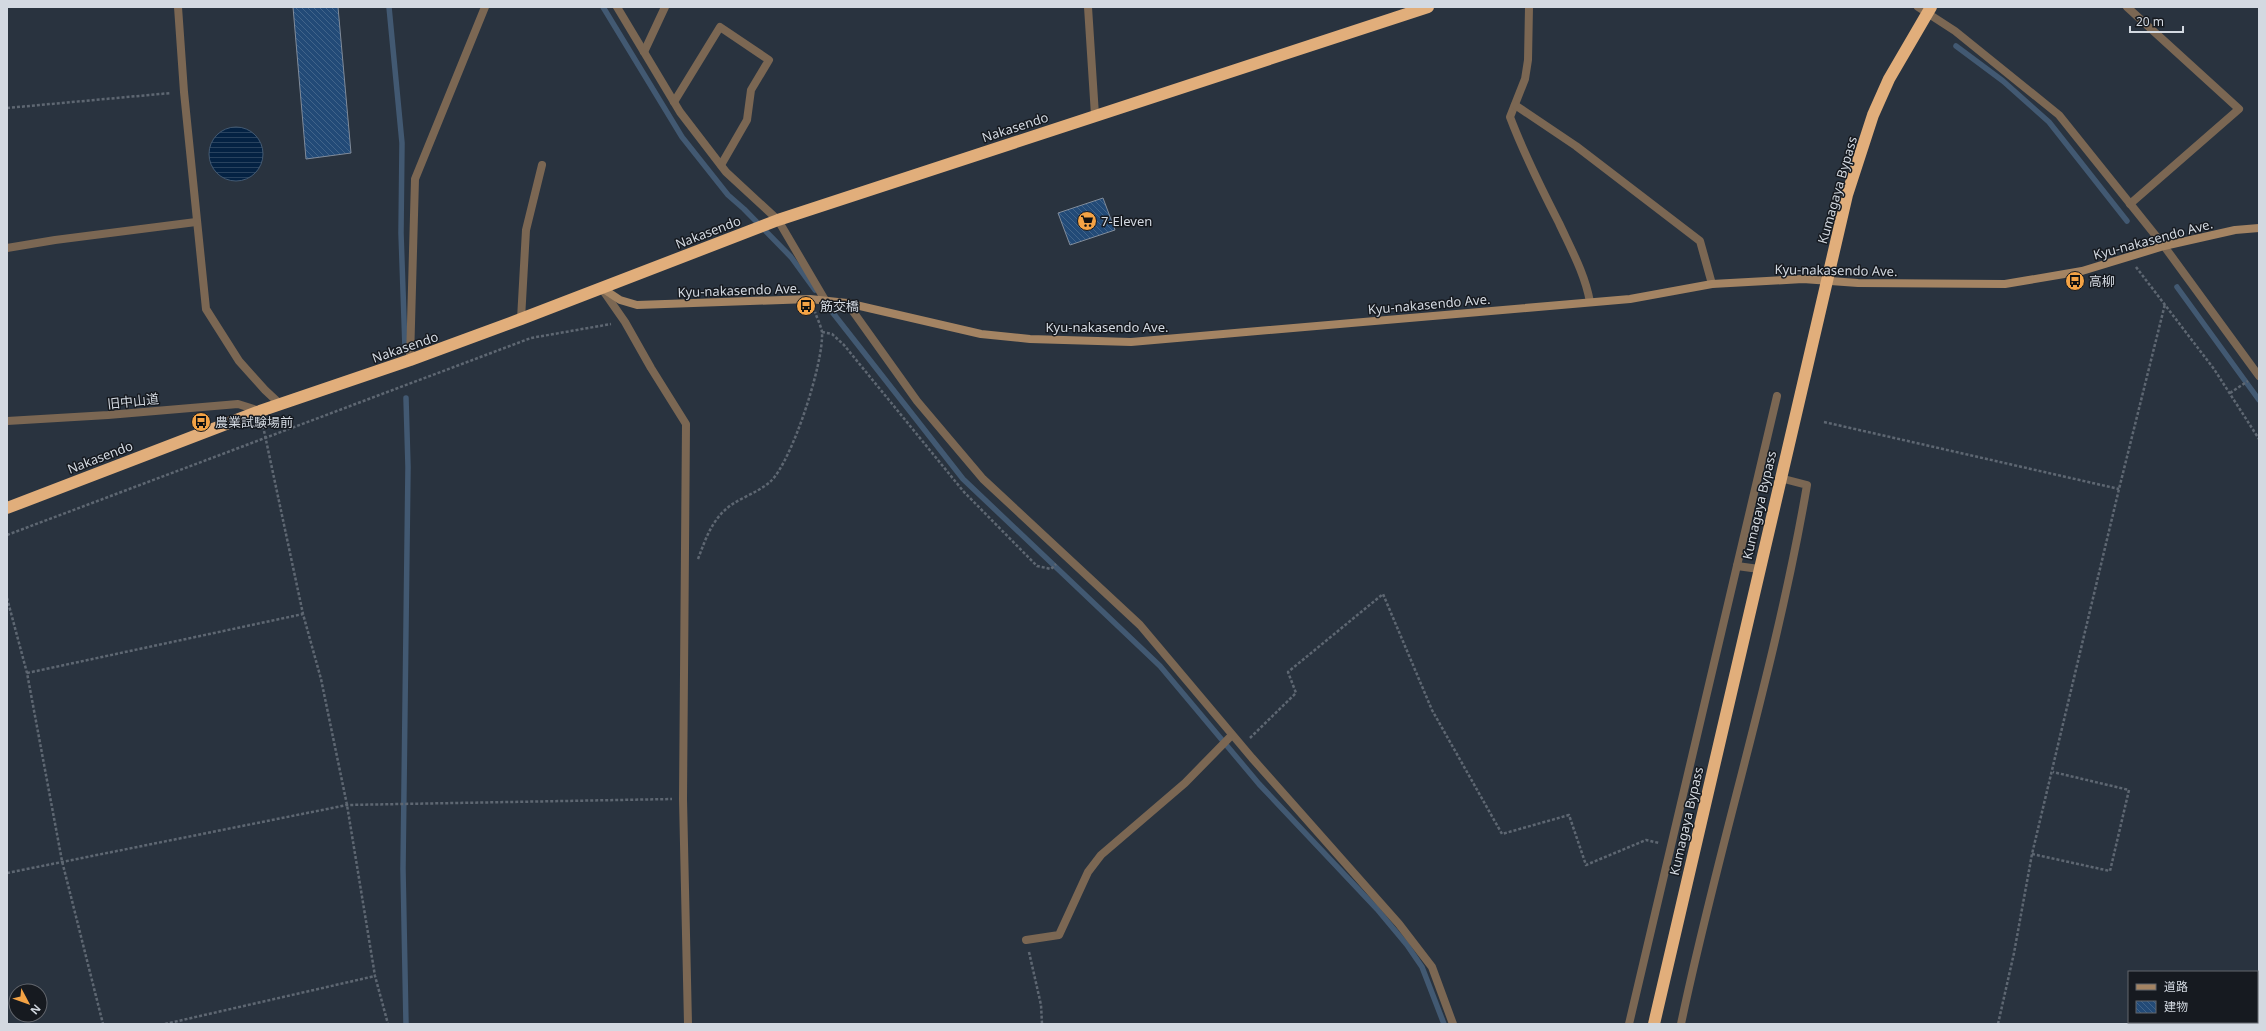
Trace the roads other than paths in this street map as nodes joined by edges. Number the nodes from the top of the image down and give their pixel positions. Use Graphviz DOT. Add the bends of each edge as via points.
graph roads {
  1 [pos="178,7"];
  2 [pos="485,7"];
  3 [pos="617,7"];
  4 [pos="665,7"];
  5 [pos="1088,7"];
  6 [pos="1428,7"];
  7 [pos="1529,7"];
  8 [pos="2127,7"];
  9 [pos="1928,9"];
  10 [pos="644,52"];
  11 [pos="674,102"];
  12 [pos="1515,105"];
  13 [pos="1095,115"];
  14 [pos="542,165"];
  15 [pos="720,165"];
  16 [pos="2130,204"];
  17 [pos="778,220"];
  18 [pos="196,222"];
  19 [pos="2259,228"];
  20 [pos="2164,246"];
  21 [pos="7,248"];
  22 [pos="1827,282"];
  23 [pos="1712,284"];
  24 [pos="602,288"];
  25 [pos="825,300"];
  26 [pos="1590,302"];
  27 [pos="847,303"];
  28 [pos="521,319"];
  29 [pos="410,360"];
  30 [pos="2258,375"];
  31 [pos="1777,396"];
  32 [pos="280,404"];
  33 [pos="260,411"];
  34 [pos="7,421"];
  35 [pos="1780,478"];
  36 [pos="7,508"];
  37 [pos="1737,566"];
  38 [pos="1759,569"];
  39 [pos="1232,734"];
  40 [pos="1026,940"];
  41 [pos="688,1024"];
  42 [pos="1453,1024"];
  43 [pos="1629,1024"];
  44 [pos="1654,1024"];
  45 [pos="1681,1024"];
  1 -- 18 [label="street"];
  2 -- 29 [label="street" via="415,180"];
  3 -- 10 [label="street"];
  4 -- 10 [label="street"];
  5 -- 13 [label="street"];
  6 -- 13 [label="highway, Nakasendo"];
  7 -- 12 [label="street" via="1528,60"];
  8 -- 16 [label="street" via="2239,109"];
  9 -- 16 [label="street" via="2059,115"];
  9 -- 22 [label="highway, Kumagaya Bypass" via="1892,73 1873,115 1848,195"];
  10 -- 11 [label="street"];
  11 -- 15 [label="street"];
  11 -- 15 [label="street" via="720,27 769,60 751,90 747,120"];
  12 -- 23 [label="street" via="1576,146 1700,241"];
  12 -- 26 [label="street" via="1510,117 1521,146 1587,283"];
  13 -- 17 [label="highway, Nakasendo"];
  14 -- 28 [label="street" via="526,230"];
  15 -- 17 [label="street"];
  16 -- 20 [label="street"];
  17 -- 24 [label="highway, Nakasendo"];
  17 -- 25 [label="street"];
  18 -- 21 [label="street"];
  18 -- 32 [label="street" via="206,309 239,361"];
  19 -- 20 [label="main road, Kyu-nakasendo Ave." via="2235,230"];
  20 -- 22 [label="main road, Kyu-nakasendo Ave." via="2082,271 2005,284"];
  20 -- 30 [label="street"];
  22 -- 23 [label="main road, Kyu-nakasendo Ave." via="1803,279"];
  22 -- 35 [label="highway, Kumagaya Bypass"];
  23 -- 26 [label="main road, Kyu-nakasendo Ave." via="1662,294"];
  24 -- 25 [label="main road, Kyu-nakasendo Ave." via="620,300 637,305"];
  24 -- 28 [label="highway, Nakasendo"];
  24 -- 41 [label="street" via="686,424 683,799"];
  25 -- 27 [label="main road, Kyu-nakasendo Ave."];
  26 -- 27 [label="main road, Kyu-nakasendo Ave." via="1131,342 1030,339 981,334"];
  27 -- 39 [label="street" via="917,401 983,479 1140,625"];
  28 -- 29 [label="highway, Nakasendo"];
  29 -- 32 [label="highway, Nakasendo"];
  31 -- 37 [label="street"];
  32 -- 33 [label="highway, Nakasendo"];
  33 -- 34 [label="street, 旧中山道" via="238,404"];
  33 -- 36 [label="highway, Nakasendo"];
  35 -- 38 [label="highway, Kumagaya Bypass"];
  35 -- 45 [label="street" via="1807,485 1793,567"];
  37 -- 38 [label="street"];
  37 -- 43 [label="street"];
  38 -- 44 [label="highway, Kumagaya Bypass"];
  39 -- 40 [label="street" via="1185,783 1101,855 1088,872 1059,935"];
  39 -- 42 [label="street" via="1399,924 1432,967"];
}
